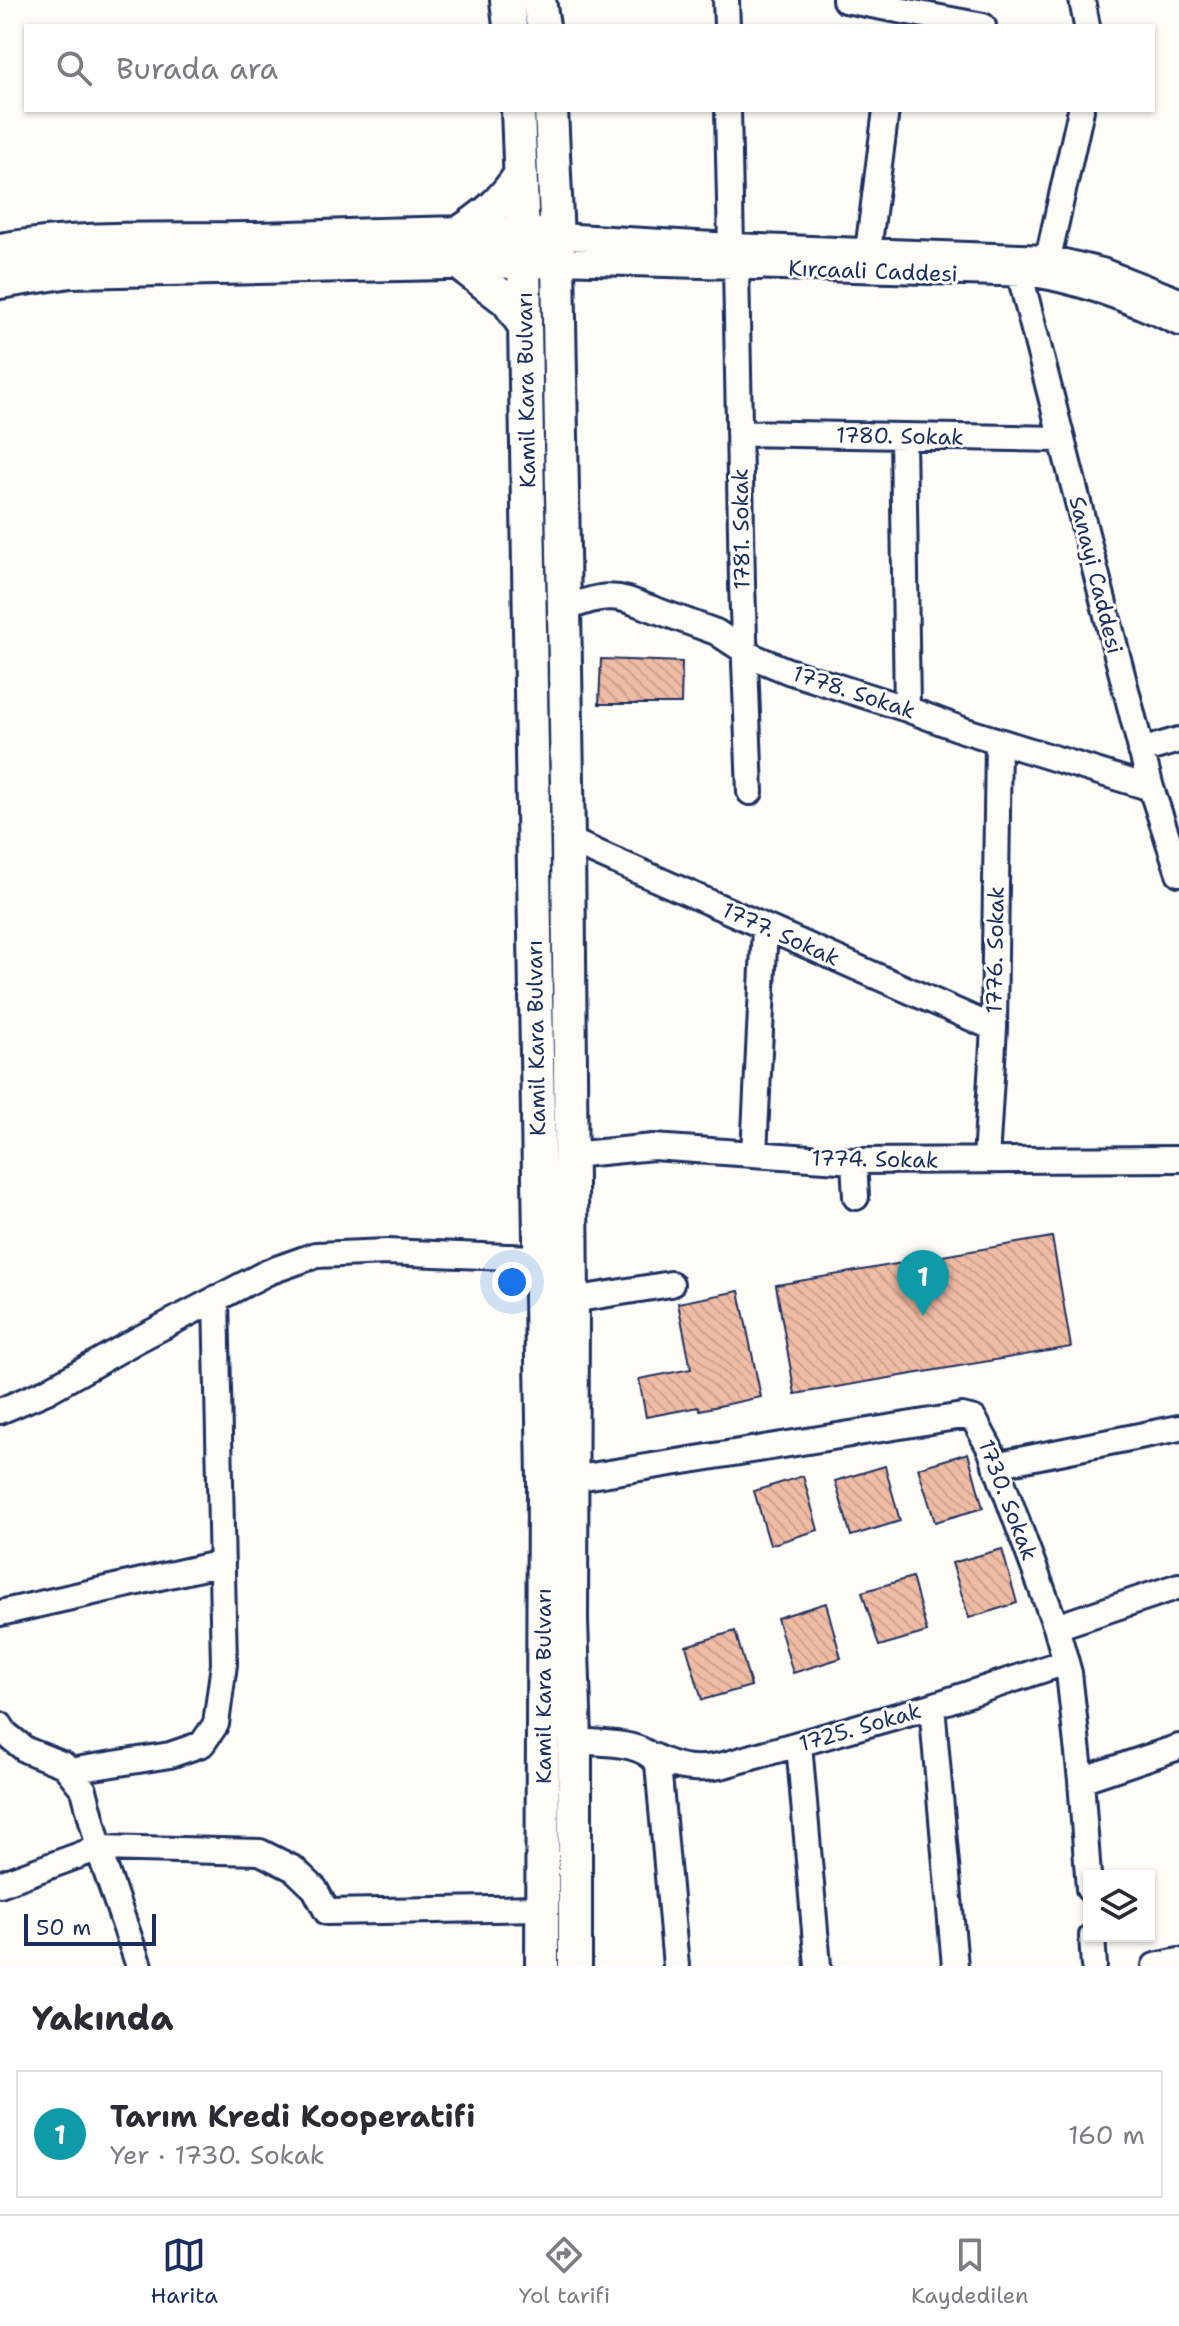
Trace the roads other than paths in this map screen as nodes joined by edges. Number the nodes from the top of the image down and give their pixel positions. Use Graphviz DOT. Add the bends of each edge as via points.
graph roads {
  1 [pos="507,0"];
  2 [pos="539,0"];
  3 [pos="726,0"];
  4 [pos="845,0"];
  5 [pos="1082,0"];
  6 [pos="898,12"];
  7 [pos="510,24"];
  8 [pos="543,24"];
  9 [pos="727,24"];
  10 [pos="971,24"];
  11 [pos="1087,24"];
  12 [pos="518,112"];
  13 [pos="551,112"];
  14 [pos="728,112"];
  15 [pos="886,112"];
  16 [pos="1081,112"];
  17 [pos="521,174"];
  18 [pos="524,248"];
  19 [pos="459,249"];
  20 [pos="558,249"];
  21 [pos="0,250"];
  22 [pos="868,251"];
  23 [pos="734,256"];
  24 [pos="1048,258"];
  25 [pos="1020,275"];
  26 [pos="0,282"];
  27 [pos="1179,301"];
  28 [pos="1179,323"];
  29 [pos="524,325"];
  30 [pos="739,433"];
  31 [pos="903,436"];
  32 [pos="1061,439"];
  33 [pos="564,609"];
  34 [pos="744,649"];
  35 [pos="907,709"];
  36 [pos="1179,740"];
  37 [pos="998,741"];
  38 [pos="1141,751"];
  39 [pos="1151,788"];
  40 [pos="750,792"];
  41 [pos="568,840"];
  42 [pos="1179,873"];
  43 [pos="765,927"];
  44 [pos="994,1028"];
  45 [pos="754,1154"];
  46 [pos="571,1155"];
  47 [pos="1179,1159"];
  48 [pos="986,1160"];
  49 [pos="854,1161"];
  50 [pos="856,1197"];
  51 [pos="540,1258"];
  52 [pos="572,1261"];
  53 [pos="671,1284"];
  54 [pos="216,1298"];
  55 [pos="572,1300"];
  56 [pos="0,1411"];
  57 [pos="1179,1428"];
  58 [pos="995,1465"];
  59 [pos="572,1479"];
  60 [pos="222,1563"];
  61 [pos="1179,1586"];
  62 [pos="0,1613"];
  63 [pos="1056,1627"];
  64 [pos="1066,1662"];
  65 [pos="932,1706"];
  66 [pos="2,1731"];
  67 [pos="575,1741"];
  68 [pos="799,1744"];
  69 [pos="1179,1747"];
  70 [pos="653,1756"];
  71 [pos="69,1771"];
  72 [pos="1081,1780"];
  73 [pos="99,1848"];
  74 [pos="1088,1870"];
  75 [pos="0,1884"];
  76 [pos="542,1908"];
  77 [pos="1092,1942"];
  78 [pos="1179,1961"];
  79 [pos="139,1966"];
  80 [pos="542,1966"];
  81 [pos="575,1966"];
  82 [pos="676,1966"];
  83 [pos="818,1966"];
  84 [pos="955,1966"];
  85 [pos="1094,1966"];
  86 [pos="1155,1966"];
  1 -- 7 [label="main road"];
  2 -- 8 [label="main road"];
  3 -- 9 [label="street"];
  4 -- 6 [label="street"];
  5 -- 11 [label="street"];
  6 -- 10 [label="street"];
  12 -- 17 [label="main road, Kamil Kara Bulvarı"];
  13 -- 20 [label="main road, Kamil Kara Bulvarı"];
  14 -- 23 [label="street, 1781. Sokak"];
  15 -- 22 [label="street"];
  16 -- 24 [label="street"];
  17 -- 18 [label="main road, Kamil Kara Bulvarı"];
  17 -- 19 [label="main road"];
  18 -- 19 [label="main road"];
  18 -- 20 [label="main road"];
  18 -- 29 [label="main road, Kamil Kara Bulvarı"];
  19 -- 21 [label="main road" via="34,244"];
  19 -- 26 [label="main road" via="70,271"];
  19 -- 29 [label="main road"];
  20 -- 23 [label="street, Kırcaali Caddesi"];
  20 -- 33 [label="main road, Kamil Kara Bulvarı"];
  22 -- 23 [label="street, Kırcaali Caddesi"];
  22 -- 24 [label="street, Kırcaali Caddesi"];
  23 -- 25 [label="street, Kırcaali Caddesi"];
  23 -- 30 [label="street, 1781. Sokak"];
  24 -- 27 [label="street, Kırcaali Caddesi" via="1102,271"];
  25 -- 28 [label="street, Kırcaali Caddesi" via="1073,282"];
  25 -- 32 [label="street, Sanayi Caddesi"];
  29 -- 51 [label="main road, Kamil Kara Bulvarı"];
  30 -- 31 [label="street, 1780. Sokak"];
  30 -- 34 [label="street, 1781. Sokak"];
  31 -- 32 [label="street, 1780. Sokak"];
  31 -- 35 [label="street"];
  32 -- 38 [label="street, Sanayi Caddesi"];
  33 -- 34 [label="street, 1778. Sokak" via="617,597 695,623"];
  33 -- 41 [label="main road, Kamil Kara Bulvarı"];
  34 -- 35 [label="street, 1778. Sokak" via="788,671"];
  34 -- 40 [label="street, 1781. Sokak"];
  35 -- 37 [label="street, 1778. Sokak"];
  36 -- 38 [label="street"];
  37 -- 39 [label="street, 1778. Sokak"];
  37 -- 44 [label="street, 1776. Sokak"];
  38 -- 39 [label="street, Sanayi Caddesi"];
  39 -- 42 [label="street, Sanayi Caddesi"];
  41 -- 43 [label="street, 1777. Sokak"];
  41 -- 46 [label="main road, Kamil Kara Bulvarı"];
  43 -- 44 [label="street, 1777. Sokak"];
  43 -- 45 [label="street"];
  44 -- 48 [label="street, 1776. Sokak"];
  45 -- 46 [label="street, 1774. Sokak" via="653,1147"];
  45 -- 49 [label="street, 1774. Sokak"];
  46 -- 52 [label="main road, Kamil Kara Bulvarı"];
  47 -- 48 [label="street, 1774. Sokak"];
  48 -- 49 [label="street, 1774. Sokak"];
  49 -- 50 [label="street"];
  51 -- 52 [label="street"];
  51 -- 54 [label="street" via="316,1255"];
  51 -- 76 [label="main road, Kamil Kara Bulvarı"];
  52 -- 55 [label="main road, Kamil Kara Bulvarı"];
  53 -- 55 [label="street"];
  54 -- 56 [label="street" via="47,1391"];
  54 -- 60 [label="street"];
  55 -- 59 [label="main road, Kamil Kara Bulvarı"];
  57 -- 58 [label="street"];
  58 -- 59 [label="street, 1730. Sokak" via="978,1424 962,1416"];
  58 -- 63 [label="street, 1730. Sokak"];
  59 -- 67 [label="main road, Kamil Kara Bulvarı"];
  60 -- 62 [label="street"];
  60 -- 71 [label="street" via="224,1664 216,1724 202,1744 170,1755"];
  61 -- 63 [label="street"];
  63 -- 64 [label="street, 1730. Sokak"];
  64 -- 65 [label="street, 1725. Sokak"];
  64 -- 72 [label="street, 1730. Sokak"];
  65 -- 68 [label="street, 1725. Sokak"];
  65 -- 84 [label="street"];
  66 -- 71 [label="street" via="26,1750"];
  67 -- 70 [label="street, 1725. Sokak" via="631,1747"];
  67 -- 81 [label="main road, Kamil Kara Bulvarı"];
  68 -- 70 [label="street, 1725. Sokak" via="692,1770"];
  68 -- 83 [label="street"];
  69 -- 72 [label="street"];
  70 -- 82 [label="street" via="660,1779"];
  71 -- 73 [label="street" via="84,1790"];
  72 -- 74 [label="street, 1730. Sokak"];
  73 -- 75 [label="street"];
  73 -- 76 [label="street" via="260,1852 294,1869 315,1889 327,1912"];
  73 -- 79 [label="street"];
  76 -- 80 [label="main road, Kamil Kara Bulvarı"];
  77 -- 85 [label="street"];
  78 -- 86 [label="street"];
}
